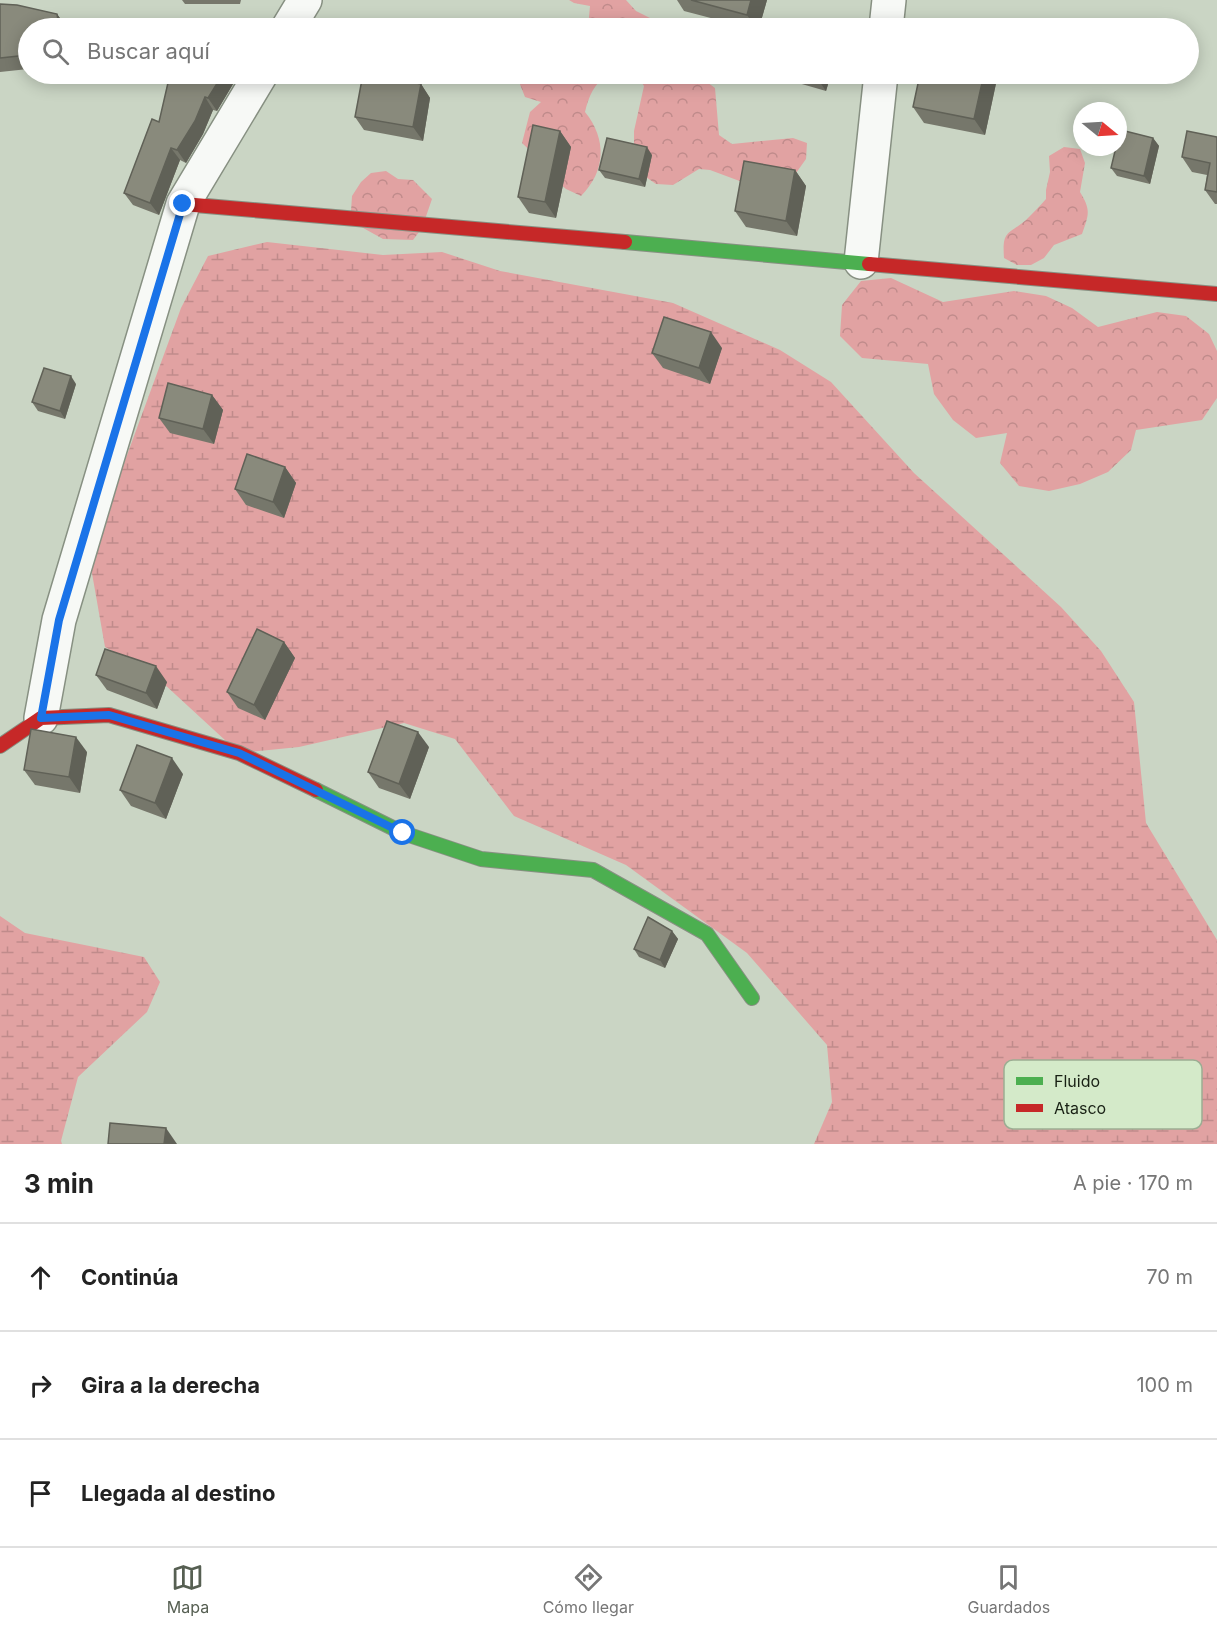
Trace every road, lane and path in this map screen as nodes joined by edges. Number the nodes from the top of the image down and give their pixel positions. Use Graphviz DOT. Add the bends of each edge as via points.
graph roads {
  1 [pos="305,0"];
  2 [pos="889,0"];
  3 [pos="294,18"];
  4 [pos="887,18"];
  5 [pos="255,84"];
  6 [pos="880,84"];
  7 [pos="183,204"];
  8 [pos="861,262"];
  9 [pos="1217,294"];
  10 [pos="41,718"];
  11 [pos="0,746"];
  12 [pos="752,998"];
  1 -- 3 [label="street"];
  2 -- 4 [label="street"];
  5 -- 7 [label="street"];
  6 -- 8 [label="street"];
  7 -- 8 [label="street"];
  7 -- 10 [label="street" via="59,620"];
  8 -- 9 [label="street"];
  10 -- 11 [label="street"];
  10 -- 12 [label="street" via="109,715 239,753 403,833 481,859 593,870 707,934"];
}
